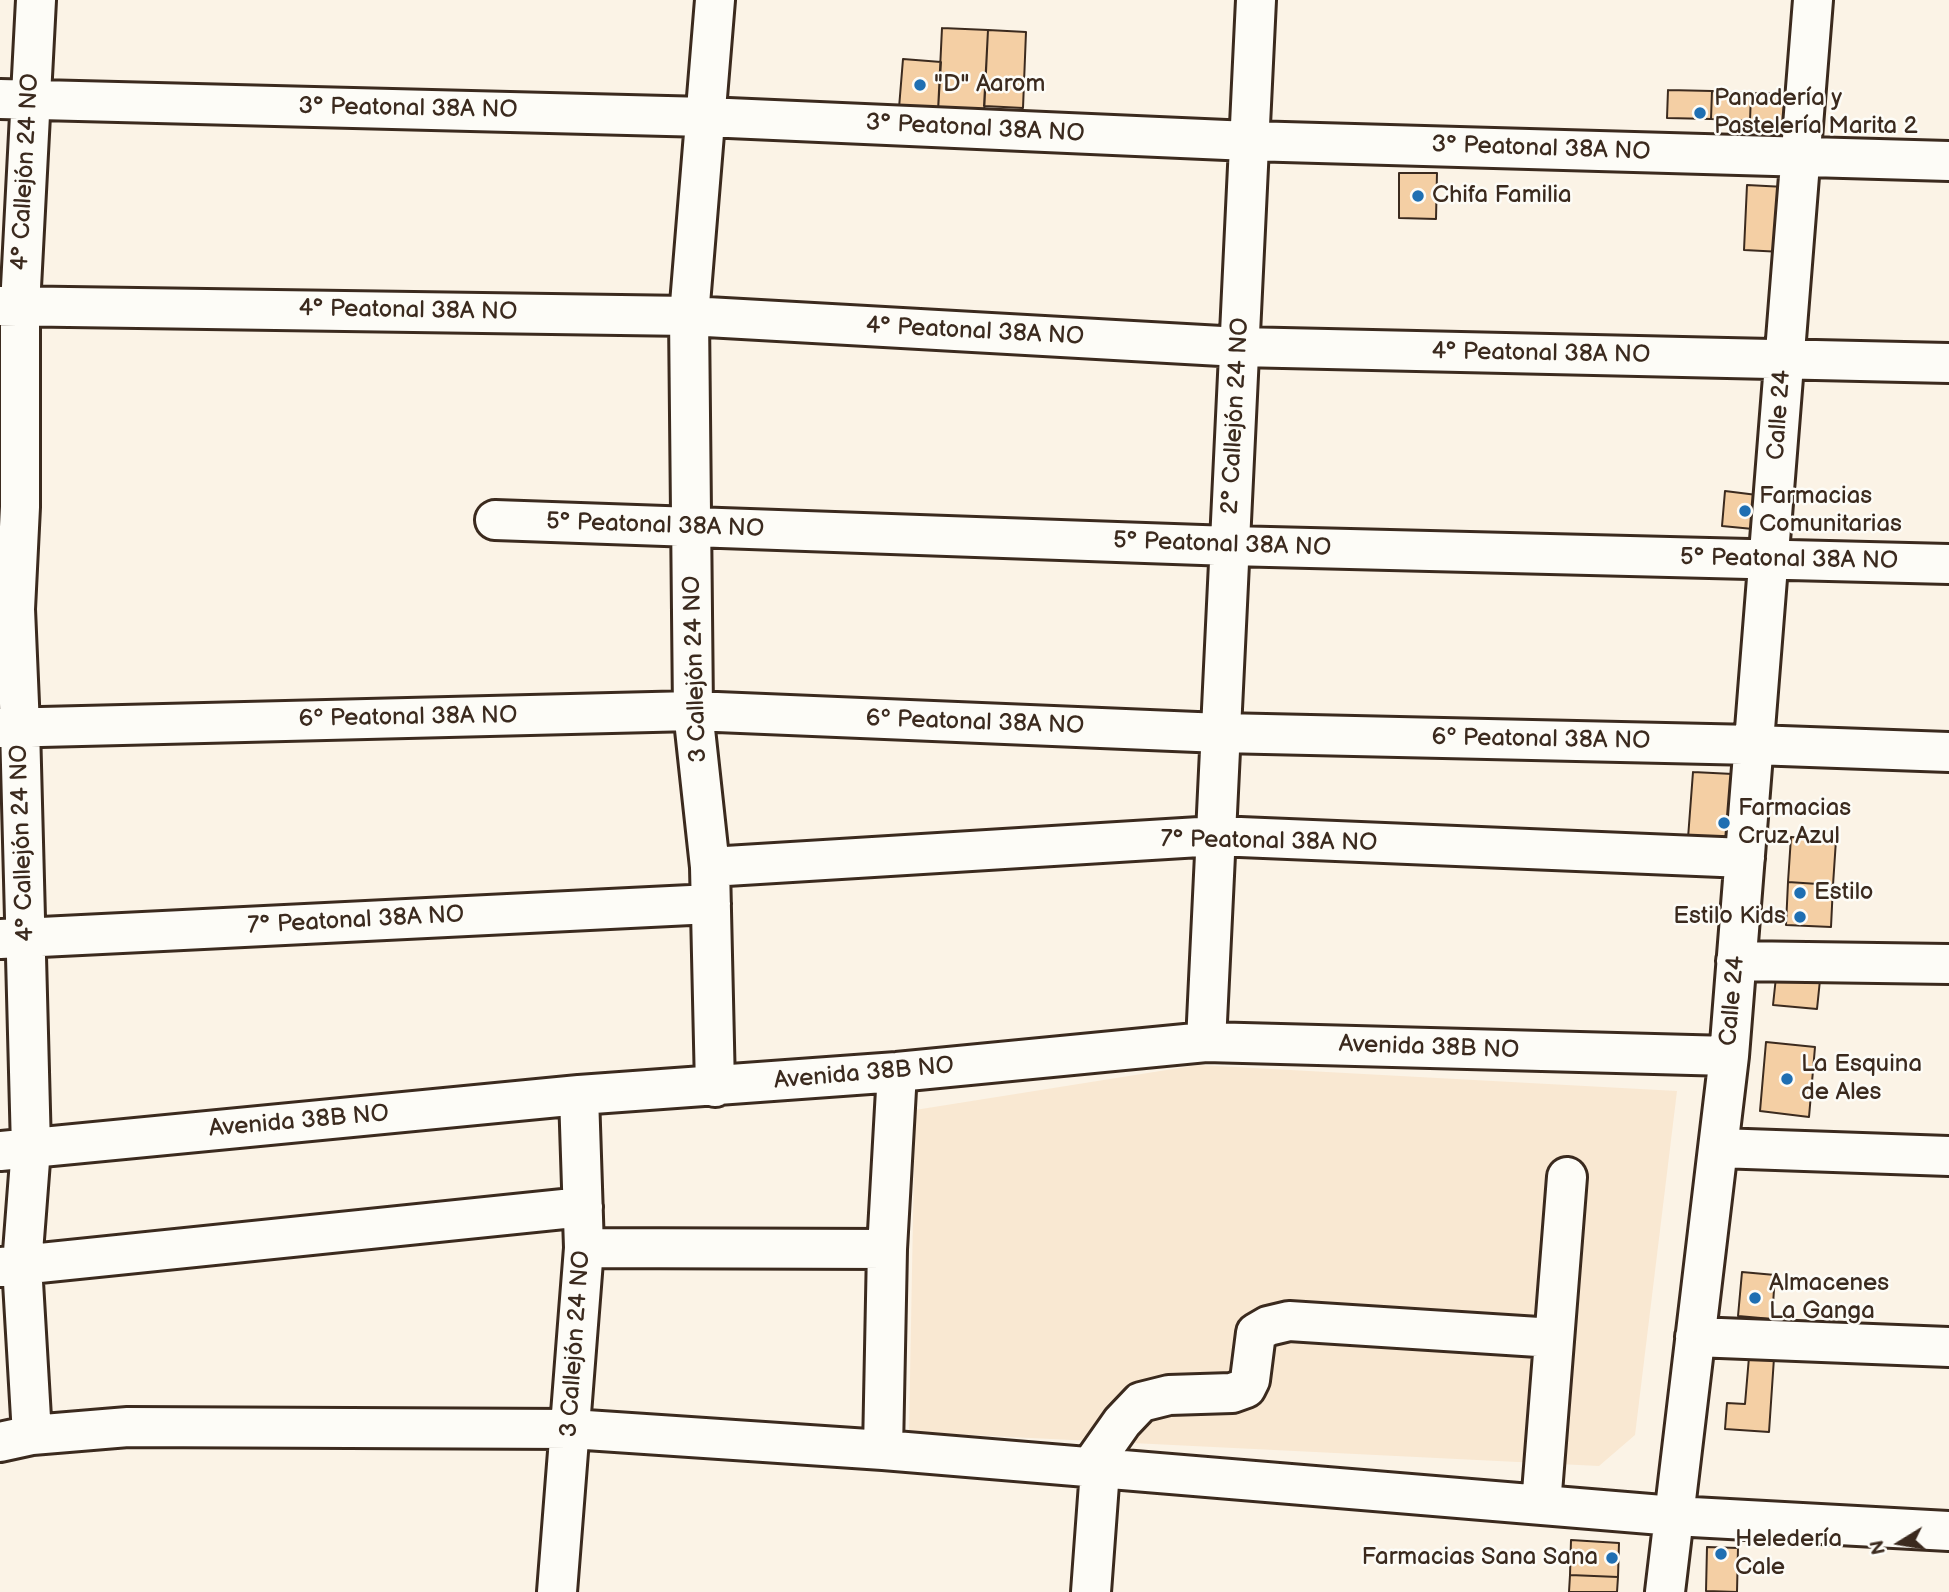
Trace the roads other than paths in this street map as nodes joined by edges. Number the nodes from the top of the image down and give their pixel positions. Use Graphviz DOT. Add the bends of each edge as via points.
graph roads {
  1 [pos="36,0"];
  2 [pos="715,0"];
  3 [pos="1256,0"];
  4 [pos="1813,0"];
  5 [pos="15,100"];
  6 [pos="706,117"];
  7 [pos="1249,141"];
  8 [pos="1801,156"];
  9 [pos="1949,160"];
  10 [pos="10,306"];
  11 [pos="689,316"];
  12 [pos="1239,347"];
  13 [pos="1784,359"];
  14 [pos="1949,363"];
  15 [pos="10,508"];
  16 [pos="495,520"];
  17 [pos="693,529"];
  18 [pos="1230,546"];
  19 [pos="1769,559"];
  20 [pos="1949,564"];
  21 [pos="692,711"];
  22 [pos="10,728"];
  23 [pos="1221,733"];
  24 [pos="1754,745"];
  25 [pos="1949,752"];
  26 [pos="1216,836"];
  27 [pos="1745,858"];
  28 [pos="711,886"];
  29 [pos="13,938"];
  30 [pos="1736,961"];
  31 [pos="1949,964"];
  32 [pos="1206,1042"];
  33 [pos="1729,1056"];
  34 [pos="897,1072"];
  35 [pos="715,1087"];
  36 [pos="579,1096"];
  37 [pos="1717,1148"];
  38 [pos="15,1149"];
  39 [pos="1949,1156"];
  40 [pos="1567,1177"];
  41 [pos="583,1208"];
  42 [pos="584,1248"];
  43 [pos="887,1249"];
  44 [pos="11,1266"];
  45 [pos="1695,1337"];
  46 [pos="1554,1338"];
  47 [pos="1949,1347"];
  48 [pos="571,1429"];
  49 [pos="16,1438"];
  50 [pos="883,1450"];
  51 [pos="1095,1469"];
  52 [pos="1541,1504"];
  53 [pos="1674,1516"];
  54 [pos="1949,1531"];
  55 [pos="557,1592"];
  56 [pos="1091,1592"];
  57 [pos="1665,1592"];
  1 -- 5 [label="street, 4° Callejón 24 NO"];
  2 -- 6 [label="street, 3 Callejón 24 NO"];
  3 -- 7 [label="street, 2° Callejón 24 NO"];
  4 -- 8 [label="street, Calle 24"];
  5 -- 6 [label="street, 3° Peatonal 38A NO"];
  5 -- 10 [label="street, 4° Callejón 24 NO"];
  6 -- 7 [label="street, 3° Peatonal 38A NO"];
  6 -- 11 [label="street, 3 Callejón 24 NO"];
  7 -- 8 [label="street, 3° Peatonal 38A NO"];
  7 -- 12 [label="street, 2° Callejón 24 NO"];
  8 -- 9 [label="street, 3° Peatonal 38A NO"];
  8 -- 13 [label="street, Calle 24"];
  10 -- 11 [label="street, 4° Peatonal 38A NO"];
  10 -- 15 [label="street, 4° Callejón 24 NO"];
  11 -- 12 [label="street, 4° Peatonal 38A NO"];
  11 -- 17 [label="street, 3 Callejón 24 NO"];
  12 -- 13 [label="street, 4° Peatonal 38A NO"];
  12 -- 18 [label="street, 2° Callejón 24 NO"];
  13 -- 14 [label="street, 4° Peatonal 38A NO"];
  13 -- 19 [label="street, Calle 24"];
  15 -- 22 [label="street, 4° Callejón 24 NO" via="15,609"];
  16 -- 17 [label="street, 5° Peatonal 38A NO"];
  17 -- 18 [label="street, 5° Peatonal 38A NO"];
  17 -- 21 [label="street, 3 Callejón 24 NO"];
  18 -- 19 [label="street, 5° Peatonal 38A NO"];
  18 -- 23 [label="street, 2° Callejón 24 NO"];
  19 -- 20 [label="street, 5° Peatonal 38A NO"];
  19 -- 24 [label="street, Calle 24"];
  21 -- 22 [label="street, 6º Peatonal 38A NO"];
  21 -- 23 [label="street, 6º Peatonal 38A NO"];
  21 -- 28 [label="street, 3 Callejón 24 NO"];
  22 -- 29 [label="street, 4° Callejón 24 NO"];
  23 -- 24 [label="street, 6º Peatonal 38A NO"];
  23 -- 26 [label="street, 2° Callejón 24 NO"];
  24 -- 25 [label="street, 6º Peatonal 38A NO"];
  24 -- 27 [label="street, Calle 24"];
  26 -- 27 [label="street, 7° Peatonal 38A NO"];
  26 -- 28 [label="street, 7° Peatonal 38A NO"];
  26 -- 32 [label="street, 2° Callejón 24 NO"];
  27 -- 30 [label="street, Calle 24"];
  28 -- 29 [label="street, 7° Peatonal 38A NO"];
  28 -- 35 [label="street, 3 Callejón 24 NO"];
  29 -- 38 [label="street, 4° Callejón 24 NO"];
  30 -- 31 [label="street"];
  30 -- 33 [label="street, Calle 24"];
  32 -- 33 [label="street, Avenida 38B NO"];
  32 -- 34 [label="street, Avenida 38B NO"];
  33 -- 37 [label="street, Calle 24"];
  34 -- 35 [label="street, Avenida 38B NO"];
  34 -- 43 [label="street"];
  35 -- 36 [label="street, Avenida 38B NO"];
  36 -- 38 [label="street, Avenida 38B NO"];
  36 -- 41 [label="street, 3 Callejón 24 NO"];
  37 -- 39 [label="street"];
  37 -- 45 [label="street, Calle 24"];
  38 -- 44 [label="street, 4° Callejón 24 NO"];
  40 -- 46 [label="street"];
  41 -- 42 [label="street, 3 Callejón 24 NO"];
  41 -- 44 [label="street"];
  42 -- 43 [label="street"];
  42 -- 48 [label="street, 3 Callejón 24 NO"];
  43 -- 50 [label="street"];
  44 -- 49 [label="street, 4° Callejón 24 NO"];
  45 -- 47 [label="street"];
  45 -- 53 [label="street, Calle 24"];
  46 -- 51 [label="street" via="1289,1321 1268,1326 1256,1333 1247,1388 1141,1402 1122,1422"];
  46 -- 52 [label="street"];
  48 -- 49 [label="street" via="128,1427"];
  48 -- 50 [label="street"];
  48 -- 55 [label="street, 3 Callejón 24 NO"];
  50 -- 51 [label="street"];
  51 -- 52 [label="street"];
  51 -- 56 [label="street"];
  52 -- 53 [label="street"];
  53 -- 54 [label="street"];
  53 -- 57 [label="street, Calle 24"];
}
